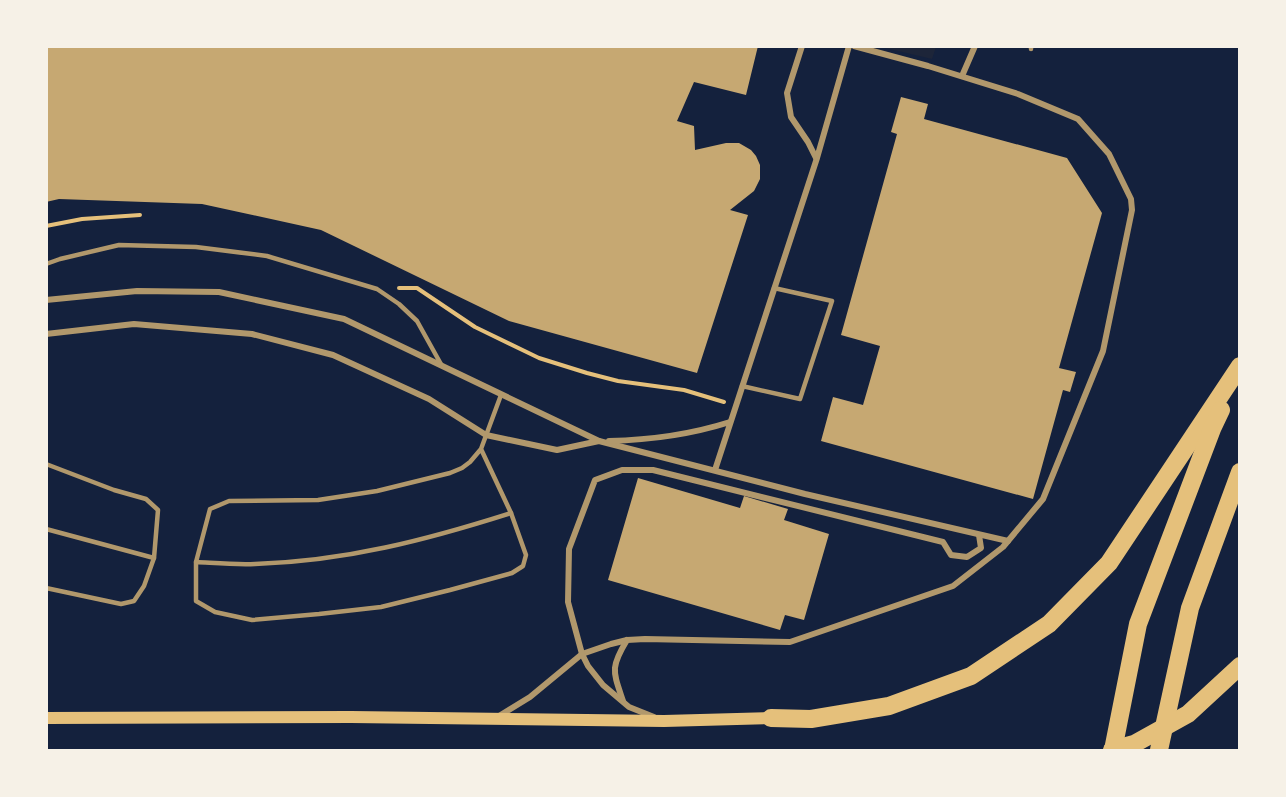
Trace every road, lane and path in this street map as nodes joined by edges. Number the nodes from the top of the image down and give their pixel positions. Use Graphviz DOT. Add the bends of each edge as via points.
graph roads {
  1 [pos="802,46"];
  2 [pos="851,46"];
  3 [pos="975,46"];
  4 [pos="962,76"];
  5 [pos="817,158"];
  6 [pos="140,215"];
  7 [pos="46,226"];
  8 [pos="46,264"];
  9 [pos="774,288"];
  10 [pos="377,289"];
  11 [pos="46,300"];
  12 [pos="46,334"];
  13 [pos="442,366"];
  14 [pos="1239,367"];
  15 [pos="742,386"];
  16 [pos="501,394"];
  17 [pos="735,405"];
  18 [pos="730,422"];
  19 [pos="486,435"];
  20 [pos="599,441"];
  21 [pos="480,449"];
  22 [pos="46,464"];
  23 [pos="715,470"];
  24 [pos="1239,472"];
  25 [pos="511,513"];
  26 [pos="46,529"];
  27 [pos="979,535"];
  28 [pos="1008,541"];
  29 [pos="154,558"];
  30 [pos="196,562"];
  31 [pos="46,588"];
  32 [pos="627,640"];
  33 [pos="582,654"];
  34 [pos="1239,666"];
  35 [pos="623,702"];
  36 [pos="46,718"];
  37 [pos="771,718"];
  38 [pos="493,719"];
  39 [pos="664,721"];
  40 [pos="1112,750"];
  41 [pos="1159,750"];
  1 -- 5 [label="street" via="787,93 791,117"];
  2 -- 4 [label="street"];
  2 -- 5 [label="street"];
  3 -- 4 [label="street"];
  4 -- 28 [label="street" via="1018,93 1078,119 1109,154 1131,199 1103,351 1043,499"];
  5 -- 9 [label="street"];
  6 -- 7 [label="path"];
  8 -- 10 [label="lane" via="119,245 196,247 267,256"];
  9 -- 15 [label="street"];
  9 -- 15 [label="lane" via="832,301 800,399"];
  10 -- 13 [label="lane" via="417,321"];
  10 -- 17 [label="path" via="417,288 475,327 539,358 618,381 684,390"];
  11 -- 13 [label="street" via="137,291 219,292 344,319"];
  12 -- 19 [label="street" via="134,324 252,334 333,355 429,399"];
  13 -- 16 [label="street"];
  14 -- 37 [label="highway" via="1108,563 1049,624 971,676 889,706 811,719"];
  14 -- 40 [label="highway" via="1138,624"];
  15 -- 17 [label="street"];
  16 -- 19 [label="lane"];
  16 -- 20 [label="street"];
  17 -- 18 [label="street"];
  18 -- 20 [label="street" via="675,436"];
  18 -- 23 [label="street"];
  19 -- 20 [label="street" via="557,450"];
  19 -- 21 [label="lane"];
  20 -- 23 [label="street"];
  21 -- 25 [label="lane"];
  21 -- 30 [label="lane" via="470,462 450,473 377,491 318,500 229,501 210,509"];
  22 -- 29 [label="lane" via="146,499 158,510"];
  23 -- 27 [label="street"];
  24 -- 41 [label="highway" via="1190,608"];
  25 -- 30 [label="lane" via="402,545 348,555 255,564"];
  25 -- 30 [label="lane" via="526,555 523,566 512,573 381,607 252,620 215,612 196,601"];
  26 -- 29 [label="lane"];
  27 -- 28 [label="street"];
  27 -- 33 [label="street" via="981,548 967,557 951,555 943,542 653,470 622,470 595,480 569,549 568,602"];
  28 -- 32 [label="street" via="953,586 790,642"];
  29 -- 31 [label="lane" via="134,601 121,604"];
  32 -- 33 [label="street"];
  32 -- 35 [label="street" via="614,672"];
  33 -- 35 [label="street" via="603,685"];
  33 -- 38 [label="street" via="530,697"];
  34 -- 40 [label="highway" via="1188,714 1134,744"];
  35 -- 39 [label="street"];
  36 -- 38 [label="main road"];
  37 -- 39 [label="main road"];
  38 -- 39 [label="main road"];
}
